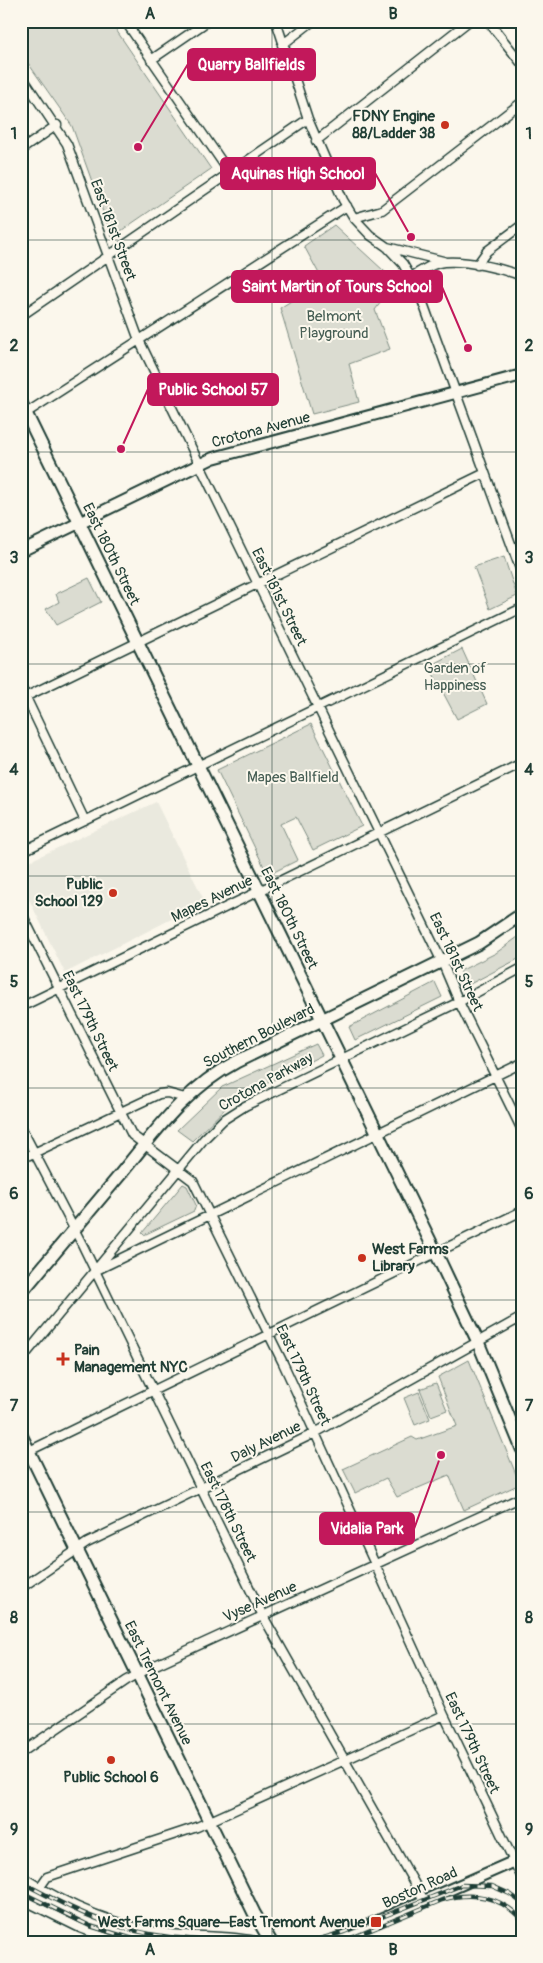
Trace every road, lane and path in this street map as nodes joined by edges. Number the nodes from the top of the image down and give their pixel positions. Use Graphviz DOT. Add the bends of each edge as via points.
graph roads {
  1 [pos="125,21"];
  2 [pos="208,21"];
  3 [pos="313,21"];
  4 [pos="469,21"];
  5 [pos="488,21"];
  6 [pos="276,22"];
  7 [pos="282,45"];
  8 [pos="151,60"];
  9 [pos="522,64"];
  10 [pos="21,75"];
  11 [pos="522,102"];
  12 [pos="308,119"];
  13 [pos="57,126"];
  14 [pos="316,140"];
  15 [pos="21,150"];
  16 [pos="229,172"];
  17 [pos="347,206"];
  18 [pos="354,218"];
  19 [pos="522,225"];
  20 [pos="387,247"];
  21 [pos="108,256"];
  22 [pos="445,262"];
  23 [pos="477,265"];
  24 [pos="412,276"];
  25 [pos="521,277"];
  26 [pos="21,316"];
  27 [pos="139,340"];
  28 [pos="522,375"];
  29 [pos="456,393"];
  30 [pos="23,411"];
  31 [pos="199,465"];
  32 [pos="485,472"];
  33 [pos="80,523"];
  34 [pos="21,551"];
  35 [pos="522,574"];
  36 [pos="257,584"];
  37 [pos="522,608"];
  38 [pos="138,642"];
  39 [pos="21,687"];
  40 [pos="24,698"];
  41 [pos="318,708"];
  42 [pos="522,763"];
  43 [pos="199,766"];
  44 [pos="86,820"];
  45 [pos="379,833"];
  46 [pos="21,852"];
  47 [pos="260,891"];
  48 [pos="21,912"];
  49 [pos="522,914"];
  50 [pos="442,962"];
  51 [pos="522,968"];
  52 [pos="59,988"];
  53 [pos="460,1002"];
  54 [pos="21,1007"];
  55 [pos="322,1021"];
  56 [pos="341,1058"];
  57 [pos="522,1063"];
  58 [pos="495,1076"];
  59 [pos="185,1098"];
  60 [pos="119,1112"];
  61 [pos="21,1127"];
  62 [pos="522,1130"];
  63 [pos="378,1133"];
  64 [pos="145,1144"];
  65 [pos="34,1153"];
  66 [pos="21,1159"];
  67 [pos="180,1169"];
  68 [pos="522,1211"];
  69 [pos="210,1215"];
  70 [pos="74,1230"];
  71 [pos="436,1253"];
  72 [pos="95,1271"];
  73 [pos="21,1293"];
  74 [pos="522,1317"];
  75 [pos="268,1334"];
  76 [pos="478,1342"];
  77 [pos="21,1360"];
  78 [pos="154,1391"];
  79 [pos="315,1433"];
  80 [pos="21,1436"];
  81 [pos="522,1449"];
  82 [pos="29,1451"];
  83 [pos="201,1489"];
  84 [pos="522,1497"];
  85 [pos="77,1550"];
  86 [pos="375,1565"];
  87 [pos="21,1588"];
  88 [pos="263,1616"];
  89 [pos="138,1674"];
  90 [pos="444,1715"];
  91 [pos="21,1753"];
  92 [pos="344,1761"];
  93 [pos="209,1821"];
  94 [pos="518,1861"];
  95 [pos="21,1876"];
  96 [pos="522,1878"];
  97 [pos="21,1887"];
  98 [pos="37,1890"];
  99 [pos="21,1899"];
  100 [pos="425,1902"];
  101 [pos="117,1942"];
  102 [pos="166,1942"];
  103 [pos="260,1942"];
  104 [pos="271,1942"];
  105 [pos="330,1942"];
  1 -- 8 [label="street"];
  2 -- 8 [label="street"];
  3 -- 7 [label="street"];
  4 -- 14 [label="street"];
  5 -- 9 [label="street"];
  6 -- 7 [label="street"];
  7 -- 12 [label="street"];
  8 -- 16 [label="street"];
  10 -- 13 [label="street, East 181st Street"];
  11 -- 18 [label="street" via="382,210"];
  12 -- 14 [label="street"];
  12 -- 16 [label="street"];
  13 -- 15 [label="street"];
  13 -- 21 [label="street, East 181st Street" via="67,144"];
  14 -- 17 [label="street"];
  16 -- 21 [label="street"];
  17 -- 18 [label="street"];
  17 -- 27 [label="street"];
  18 -- 20 [label="street"];
  19 -- 23 [label="street" via="487,251"];
  20 -- 22 [label="street"];
  20 -- 24 [label="street"];
  21 -- 26 [label="street"];
  21 -- 27 [label="street, East 181st Street"];
  22 -- 23 [label="street"];
  22 -- 24 [label="street"];
  23 -- 25 [label="street"];
  24 -- 29 [label="street"];
  27 -- 30 [label="street"];
  27 -- 31 [label="street, East 181st Street"];
  28 -- 29 [label="street, Crotona Avenue"];
  29 -- 31 [label="street, Crotona Avenue" via="213,458"];
  29 -- 32 [label="street"];
  30 -- 33 [label="main road, East 180th Street"];
  31 -- 33 [label="street, Crotona Avenue"];
  31 -- 36 [label="street, East 181st Street"];
  32 -- 35 [label="street"];
  32 -- 36 [label="street"];
  33 -- 34 [label="street, Crotona Avenue"];
  33 -- 38 [label="main road, East 180th Street"];
  36 -- 38 [label="street"];
  36 -- 41 [label="street, East 181st Street"];
  37 -- 41 [label="street"];
  38 -- 40 [label="street"];
  38 -- 43 [label="main road, East 180th Street"];
  39 -- 40 [label="street"];
  40 -- 44 [label="street"];
  41 -- 43 [label="street"];
  41 -- 45 [label="street, East 181st Street"];
  42 -- 45 [label="street, Mapes Avenue"];
  43 -- 44 [label="street"];
  43 -- 47 [label="main road, East 180th Street"];
  44 -- 46 [label="street"];
  45 -- 47 [label="street, Mapes Avenue"];
  45 -- 50 [label="street, East 181st Street"];
  47 -- 52 [label="street, Mapes Avenue"];
  47 -- 55 [label="main road, East 180th Street"];
  48 -- 52 [label="street, East 179th Street"];
  49 -- 50 [label="main road, Southern Boulevard" via="494,935"];
  50 -- 53 [label="street, East 181st Street"];
  50 -- 55 [label="main road, Southern Boulevard"];
  51 -- 53 [label="street, Crotona Parkway"];
  52 -- 54 [label="street, Mapes Avenue"];
  52 -- 60 [label="street, East 179th Street"];
  53 -- 56 [label="street, Crotona Parkway"];
  53 -- 58 [label="street, East 181st Street"];
  55 -- 56 [label="main road, East 180th Street"];
  55 -- 59 [label="main road, Southern Boulevard" via="216,1073"];
  56 -- 63 [label="main road, East 180th Street"];
  56 -- 67 [label="street, Crotona Parkway" via="245,1106 224,1120"];
  57 -- 58 [label="street"];
  58 -- 62 [label="street, East 181st Street"];
  58 -- 63 [label="street"];
  59 -- 60 [label="street" via="162,1093"];
  59 -- 64 [label="main road, Southern Boulevard"];
  60 -- 64 [label="street, East 179th Street" via="132,1136"];
  60 -- 65 [label="street"];
  61 -- 65 [label="street, East 178th Street"];
  63 -- 69 [label="street"];
  63 -- 71 [label="main road, East 180th Street"];
  64 -- 67 [label="street, East 179th Street"];
  64 -- 70 [label="main road, Southern Boulevard"];
  65 -- 66 [label="street"];
  65 -- 70 [label="street, East 178th Street"];
  67 -- 69 [label="street, East 179th Street" via="194,1180"];
  67 -- 72 [label="street, Crotona Parkway"];
  68 -- 71 [label="street"];
  69 -- 72 [label="street"];
  69 -- 75 [label="street, East 179th Street"];
  70 -- 72 [label="street, East 178th Street"];
  70 -- 73 [label="main road, Southern Boulevard"];
  71 -- 75 [label="street"];
  71 -- 76 [label="main road, East 180th Street"];
  72 -- 77 [label="street, Crotona Parkway"];
  72 -- 78 [label="street, East 178th Street"];
  74 -- 76 [label="street, Daly Avenue"];
  75 -- 78 [label="street"];
  75 -- 79 [label="street, East 179th Street"];
  76 -- 79 [label="street, Daly Avenue"];
  76 -- 81 [label="main road, East 180th Street"];
  78 -- 82 [label="street"];
  78 -- 83 [label="street, East 178th Street"];
  79 -- 83 [label="street, Daly Avenue"];
  79 -- 86 [label="street, East 179th Street"];
  80 -- 82 [label="main road, East Tremont Avenue"];
  82 -- 85 [label="main road, East Tremont Avenue"];
  83 -- 85 [label="street, Daly Avenue"];
  83 -- 88 [label="street, East 178th Street"];
  84 -- 86 [label="street, Vyse Avenue"];
  85 -- 87 [label="street, Daly Avenue"];
  85 -- 89 [label="main road, East Tremont Avenue"];
  86 -- 88 [label="street, Vyse Avenue"];
  86 -- 90 [label="street, East 179th Street"];
  88 -- 89 [label="street, Vyse Avenue"];
  88 -- 92 [label="street, East 178th Street"];
  89 -- 91 [label="street, Vyse Avenue"];
  89 -- 93 [label="main road, East Tremont Avenue"];
  90 -- 92 [label="street"];
  90 -- 94 [label="street, East 179th Street"];
  92 -- 93 [label="street"];
  92 -- 100 [label="street, East 178th Street"];
  93 -- 98 [label="street" via="47,1877"];
  93 -- 104 [label="main road, East Tremont Avenue"];
  94 -- 96 [label="street, East 179th Street"];
  94 -- 100 [label="street, Boston Road"];
  95 -- 98 [label="street"];
  97 -- 98 [label="main road"];
  98 -- 102 [label="main road" via="106,1927"];
  98 -- 103 [label="street" via="131,1926"];
  99 -- 101 [label="street"];
  100 -- 105 [label="street, Boston Road"];
}
